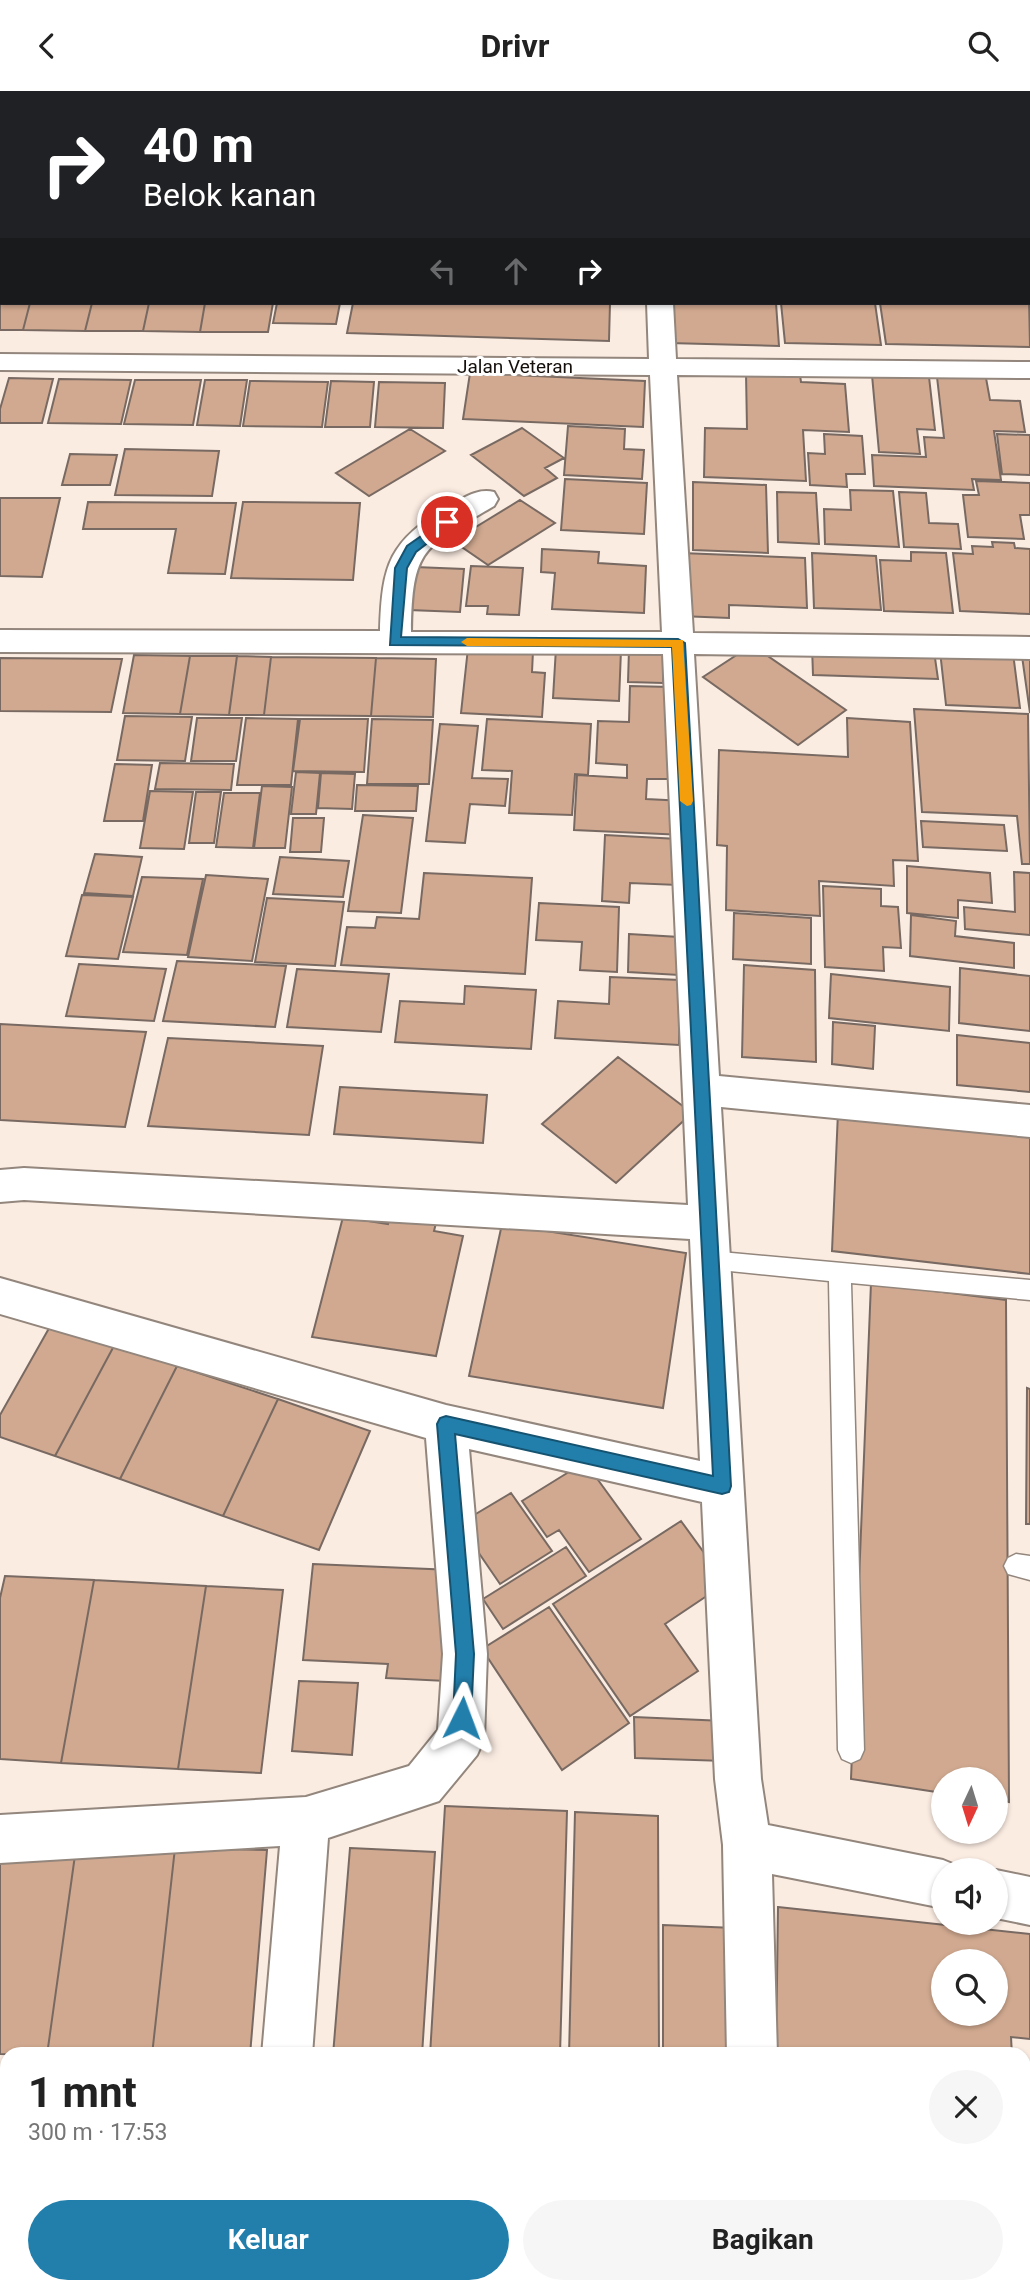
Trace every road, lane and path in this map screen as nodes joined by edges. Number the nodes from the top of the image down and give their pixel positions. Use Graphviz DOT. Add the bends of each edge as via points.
graph roads {
  1 [pos="660,305"];
  2 [pos="0,362"];
  3 [pos="664,367"];
  4 [pos="1030,369"];
  5 [pos="484,499"];
  6 [pos="0,641"];
  7 [pos="395,642"];
  8 [pos="678,643"];
  9 [pos="1030,648"];
  10 [pos="702,1090"];
  11 [pos="1030,1121"];
  12 [pos="0,1187"];
  13 [pos="709,1242"];
  14 [pos="840,1273"];
  15 [pos="1030,1290"];
  16 [pos="0,1296"];
  17 [pos="446,1424"];
  18 [pos="722,1486"];
  19 [pos="851,1750"];
  20 [pos="306,1821"];
  21 [pos="0,1839"];
  22 [pos="747,1845"];
  23 [pos="931,1882"];
  24 [pos="1008,1896"];
  25 [pos="1030,1901"];
  26 [pos="288,2047"];
  27 [pos="752,2047"];
  1 -- 3 [label="street"];
  2 -- 3 [label="street, Jalan Veteran"];
  3 -- 4 [label="street, Jalan Veteran"];
  3 -- 8 [label="street"];
  5 -- 7 [label="street" via="411,549 401,568"];
  6 -- 7 [label="street"];
  7 -- 8 [label="street"];
  8 -- 9 [label="street"];
  8 -- 10 [label="street"];
  10 -- 11 [label="street"];
  10 -- 13 [label="street"];
  12 -- 13 [label="street" via="24,1184"];
  13 -- 14 [label="lane"];
  13 -- 18 [label="street"];
  14 -- 15 [label="lane"];
  14 -- 19 [label="lane"];
  16 -- 17 [label="street"];
  17 -- 18 [label="street"];
  17 -- 20 [label="street" via="465,1654 461,1739 423,1785"];
  18 -- 22 [label="street" via="738,1779"];
  20 -- 21 [label="street"];
  20 -- 26 [label="street"];
  22 -- 23 [label="street"];
  22 -- 27 [label="street"];
  24 -- 25 [label="street"];
}
